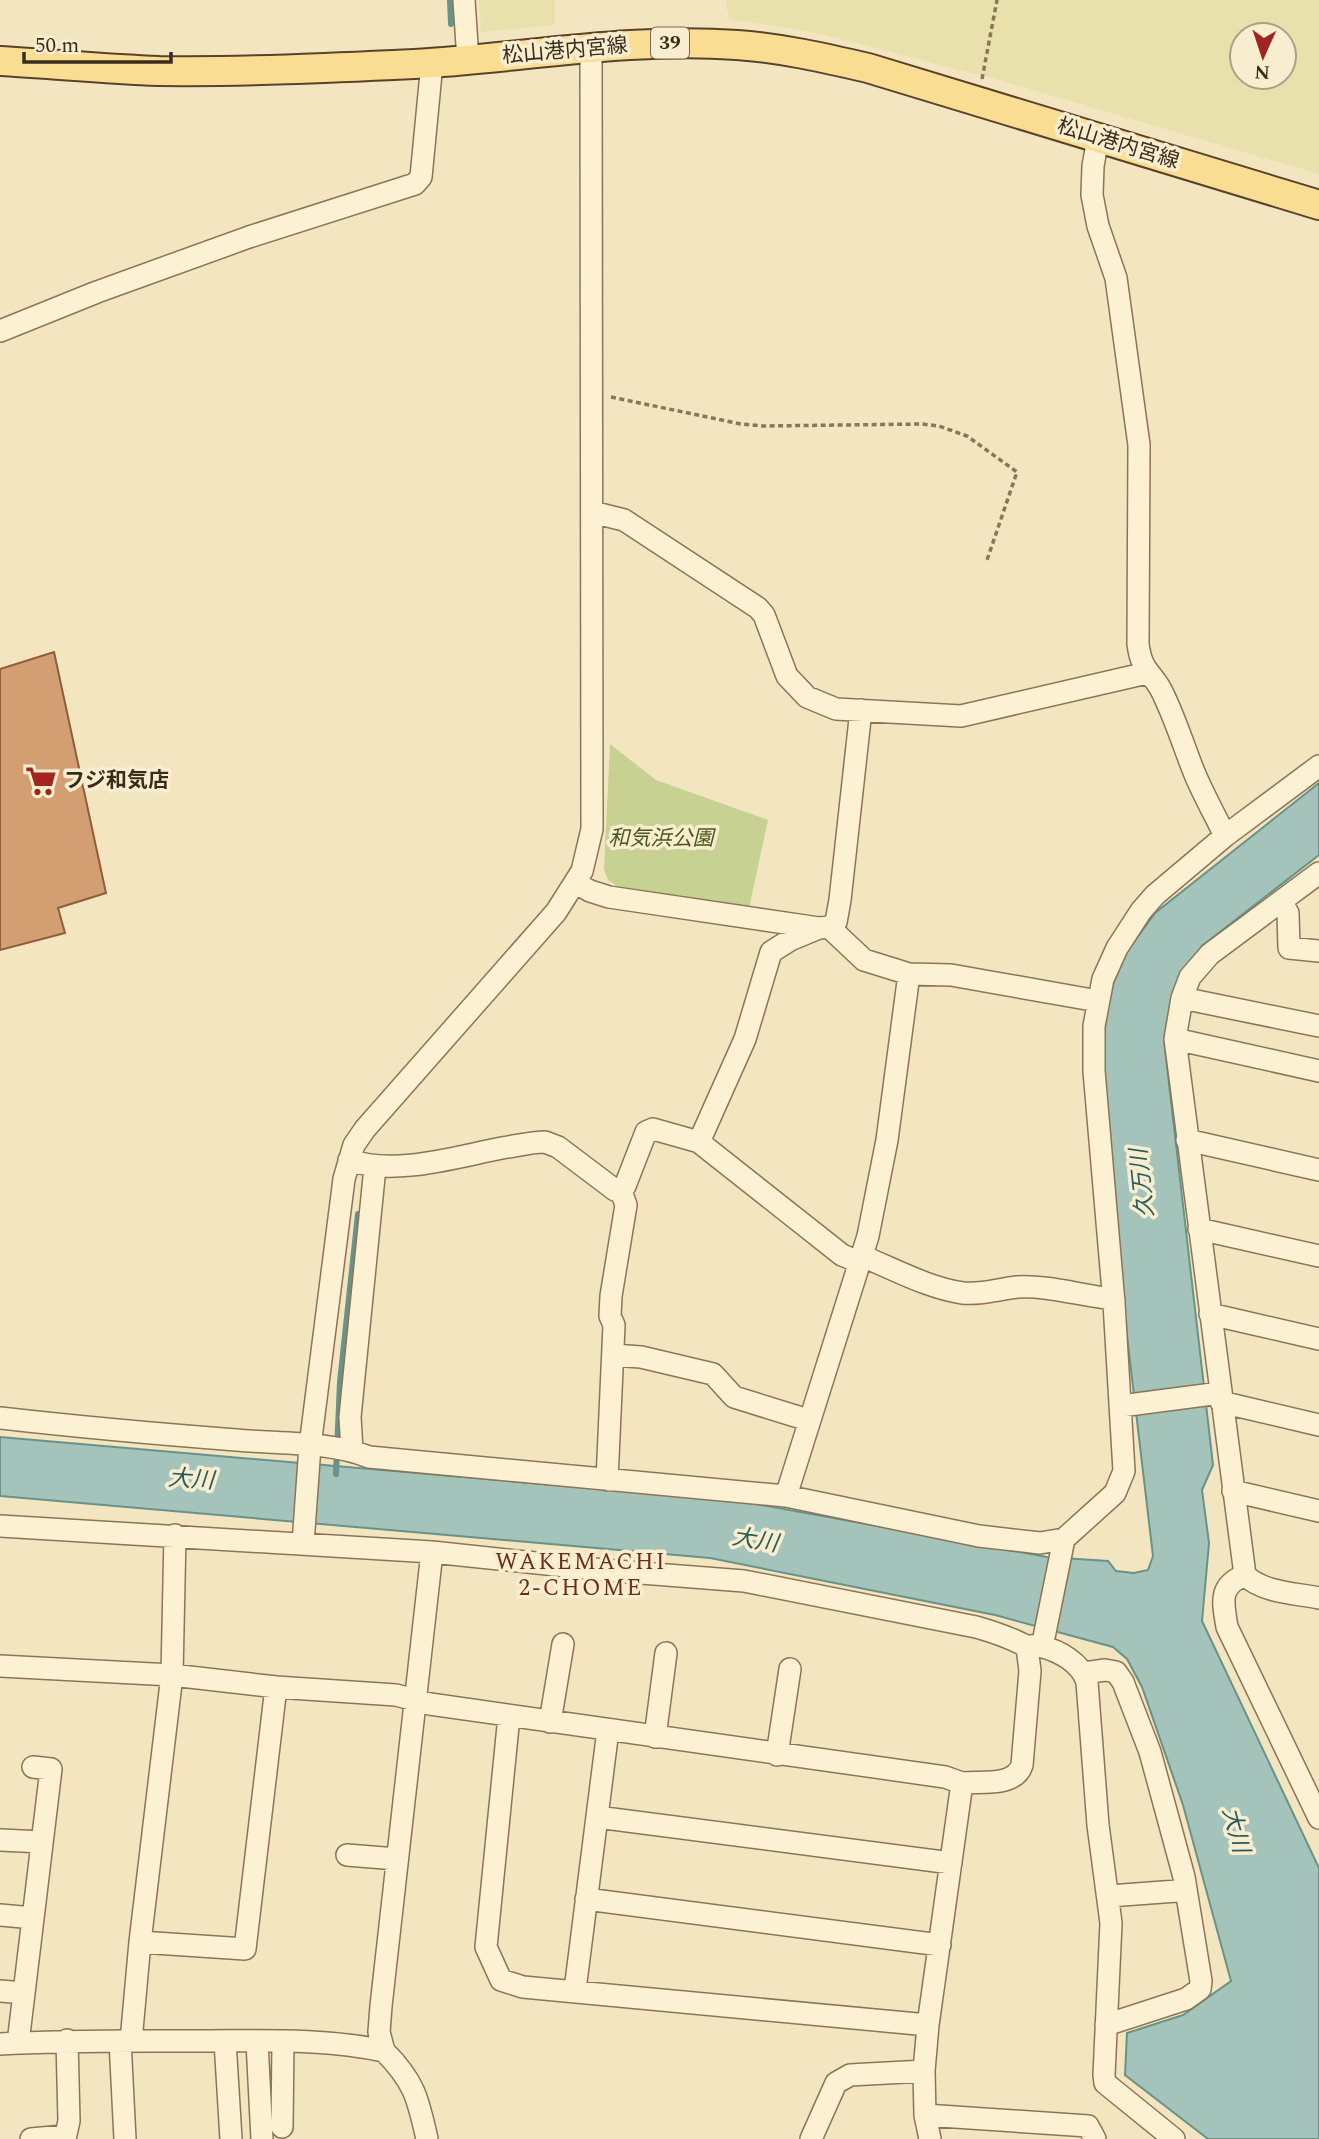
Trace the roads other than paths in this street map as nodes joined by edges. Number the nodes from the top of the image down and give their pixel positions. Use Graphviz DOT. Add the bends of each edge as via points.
graph roads {
  1 [pos="464,0"];
  2 [pos="591,47"];
  3 [pos="468,60"];
  4 [pos="0,61"];
  5 [pos="432,63"];
  6 [pos="1098,138"];
  7 [pos="1319,205"];
  8 [pos="0,331"];
  9 [pos="592,512"];
  10 [pos="1146,673"];
  11 [pos="861,710"];
  12 [pos="1319,766"];
  13 [pos="1225,836"];
  14 [pos="1319,873"];
  15 [pos="576,883"];
  16 [pos="1281,901"];
  17 [pos="761,919"];
  18 [pos="824,928"];
  19 [pos="1319,951"];
  20 [pos="771,952"];
  21 [pos="909,974"];
  22 [pos="1182,999"];
  23 [pos="1098,1001"];
  24 [pos="1319,1026"];
  25 [pos="1175,1039"];
  26 [pos="1319,1071"];
  27 [pos="1187,1140"];
  28 [pos="699,1142"];
  29 [pos="352,1153"];
  30 [pos="375,1167"];
  31 [pos="1319,1170"];
  32 [pos="620,1188"];
  33 [pos="1199,1229"];
  34 [pos="1319,1256"];
  35 [pos="860,1259"];
  36 [pos="1114,1299"];
  37 [pos="1210,1314"];
  38 [pos="1319,1339"];
  39 [pos="613,1355"];
  40 [pos="1217,1397"];
  41 [pos="1126,1405"];
  42 [pos="0,1418"];
  43 [pos="808,1420"];
  44 [pos="1319,1424"];
  45 [pos="314,1449"];
  46 [pos="349,1450"];
  47 [pos="607,1480"];
  48 [pos="1234,1491"];
  49 [pos="786,1496"];
  50 [pos="1319,1511"];
  51 [pos="0,1526"];
  52 [pos="175,1535"];
  53 [pos="304,1540"];
  54 [pos="1062,1544"];
  55 [pos="432,1552"];
  56 [pos="1245,1575"];
  57 [pos="1319,1598"];
  58 [pos="1037,1643"];
  59 [pos="563,1644"];
  60 [pos="666,1653"];
  61 [pos="0,1666"];
  62 [pos="790,1669"];
  63 [pos="1084,1674"];
  64 [pos="172,1675"];
  65 [pos="276,1686"];
  66 [pos="414,1700"];
  67 [pos="509,1716"];
  68 [pos="550,1722"];
  69 [pos="608,1730"];
  70 [pos="655,1737"];
  71 [pos="777,1755"];
  72 [pos="33,1767"];
  73 [pos="962,1783"];
  74 [pos="597,1817"];
  75 [pos="1319,1818"];
  76 [pos="1,1840"];
  77 [pos="42,1842"];
  78 [pos="346,1855"];
  79 [pos="397,1859"];
  80 [pos="951,1863"];
  81 [pos="1177,1891"];
  82 [pos="1109,1896"];
  83 [pos="586,1899"];
  84 [pos="0,1915"];
  85 [pos="33,1918"];
  86 [pos="140,1942"];
  87 [pos="940,1945"];
  88 [pos="575,1990"];
  89 [pos="0,1991"];
  90 [pos="24,1993"];
  91 [pos="928,2025"];
  92 [pos="1106,2025"];
  93 [pos="68,2040"];
  94 [pos="126,2041"];
  95 [pos="225,2041"];
  96 [pos="257,2042"];
  97 [pos="283,2042"];
  98 [pos="9,2043"];
  99 [pos="384,2051"];
  100 [pos="924,2071"];
  101 [pos="925,2115"];
  102 [pos="282,2127"];
  103 [pos="64,2137"];
  104 [pos="31,2139"];
  105 [pos="125,2139"];
  106 [pos="231,2139"];
  107 [pos="262,2139"];
  108 [pos="427,2139"];
  109 [pos="811,2139"];
  110 [pos="930,2139"];
  111 [pos="1095,2139"];
  112 [pos="1174,2139"];
  1 -- 3 [label="street"];
  2 -- 3 [label="main road, 松山港内宮線 / 39"];
  2 -- 6 [label="main road, 松山港内宮線 / 39" via="737,45 807,54"];
  2 -- 9 [label="street"];
  3 -- 5 [label="main road, 松山港内宮線 / 39"];
  4 -- 5 [label="main road, 松山港内宮線 / 39" via="158,71"];
  5 -- 8 [label="street" via="421,177 415,184 250,237"];
  6 -- 7 [label="main road, 松山港内宮線 / 39"];
  6 -- 10 [label="street" via="1092,195 1115,278 1139,445 1138,644"];
  9 -- 11 [label="street" via="624,520 758,608 787,676 807,698 836,709"];
  9 -- 15 [label="street" via="592,829"];
  10 -- 11 [label="street" via="961,716"];
  10 -- 13 [label="street" via="1158,683"];
  11 -- 18 [label="street" via="840,900 836,922"];
  12 -- 13 [label="street"];
  13 -- 23 [label="street" via="1141,911 1117,947"];
  14 -- 16 [label="street"];
  15 -- 17 [label="street" via="609,897"];
  15 -- 29 [label="street" via="556,912 365,1129"];
  16 -- 19 [label="street" via="1288,912 1289,948"];
  16 -- 22 [label="street" via="1210,954 1191,977"];
  17 -- 18 [label="street"];
  17 -- 20 [label="street" via="772,940"];
  18 -- 20 [label="street"];
  18 -- 21 [label="street" via="864,960"];
  20 -- 28 [label="street" via="745,1039"];
  21 -- 23 [label="street" via="951,975"];
  21 -- 35 [label="street" via="887,1140"];
  22 -- 24 [label="street"];
  22 -- 25 [label="street"];
  23 -- 36 [label="street" via="1094,1071"];
  25 -- 26 [label="street"];
  25 -- 27 [label="street"];
  27 -- 31 [label="street"];
  27 -- 33 [label="street"];
  28 -- 32 [label="street" via="653,1129 646,1132 625,1186"];
  28 -- 35 [label="street" via="842,1255"];
  29 -- 30 [label="street"];
  29 -- 45 [label="street" via="344,1179"];
  30 -- 32 [label="street" via="545,1142 615,1190"];
  30 -- 46 [label="street"];
  32 -- 39 [label="street" via="626,1205 611,1296"];
  33 -- 34 [label="street"];
  33 -- 37 [label="street"];
  35 -- 36 [label="street" via="965,1293 1017,1287"];
  35 -- 43 [label="street"];
  36 -- 41 [label="street"];
  37 -- 38 [label="street"];
  37 -- 40 [label="street"];
  39 -- 43 [label="street" via="713,1374 734,1397"];
  39 -- 47 [label="street"];
  40 -- 41 [label="street"];
  40 -- 44 [label="street"];
  40 -- 48 [label="street"];
  41 -- 54 [label="street" via="1124,1471 1115,1493"];
  42 -- 45 [label="street"];
  43 -- 49 [label="street"];
  45 -- 46 [label="street"];
  45 -- 53 [label="street"];
  46 -- 47 [label="street" via="369,1457"];
  47 -- 49 [label="street"];
  48 -- 50 [label="street"];
  48 -- 56 [label="street"];
  49 -- 54 [label="street" via="979,1536"];
  51 -- 52 [label="street"];
  52 -- 53 [label="street"];
  52 -- 64 [label="street"];
  53 -- 55 [label="street"];
  54 -- 58 [label="street"];
  55 -- 58 [label="street" via="744,1581"];
  55 -- 66 [label="street"];
  56 -- 57 [label="street" via="1262,1586"];
  56 -- 75 [label="street" via="1226,1588 1227,1627"];
  58 -- 63 [label="street" via="1078,1665"];
  58 -- 73 [label="street" via="1020,1773 1013,1779"];
  59 -- 68 [label="street"];
  60 -- 70 [label="street"];
  61 -- 64 [label="street"];
  62 -- 71 [label="street"];
  63 -- 82 [label="street"];
  63 -- 92 [label="street" via="1116,1672 1123,1682 1184,1877 1201,1981 1200,1989 1186,1999"];
  64 -- 65 [label="street"];
  64 -- 86 [label="street"];
  65 -- 66 [label="street"];
  65 -- 86 [label="street" via="245,1949"];
  66 -- 67 [label="street"];
  66 -- 79 [label="street"];
  67 -- 68 [label="street"];
  67 -- 88 [label="street" via="485,1947 501,1980 523,1987"];
  68 -- 69 [label="street"];
  69 -- 70 [label="street"];
  69 -- 74 [label="street"];
  70 -- 71 [label="street"];
  71 -- 73 [label="street"];
  72 -- 77 [label="street" via="51,1769"];
  73 -- 80 [label="street"];
  74 -- 80 [label="street"];
  74 -- 83 [label="street"];
  76 -- 77 [label="street"];
  77 -- 85 [label="street"];
  78 -- 79 [label="street"];
  79 -- 99 [label="street" via="379,2032"];
  80 -- 87 [label="street"];
  81 -- 82 [label="street"];
  82 -- 92 [label="street"];
  83 -- 87 [label="street"];
  83 -- 88 [label="street"];
  84 -- 85 [label="street"];
  85 -- 90 [label="street"];
  86 -- 94 [label="street"];
  87 -- 91 [label="street"];
  88 -- 91 [label="street"];
  89 -- 90 [label="street"];
  90 -- 98 [label="street"];
  91 -- 100 [label="street"];
  92 -- 112 [label="street" via="1105,2084"];
  93 -- 94 [label="street"];
  93 -- 98 [label="street"];
  93 -- 103 [label="street" via="69,2121"];
  94 -- 95 [label="street"];
  94 -- 105 [label="street"];
  95 -- 96 [label="street"];
  95 -- 106 [label="street"];
  96 -- 97 [label="street"];
  96 -- 107 [label="street"];
  97 -- 99 [label="street"];
  97 -- 102 [label="street"];
  99 -- 108 [label="street" via="410,2081"];
  100 -- 101 [label="street"];
  100 -- 109 [label="street" via="850,2075 835,2083"];
  101 -- 110 [label="street"];
  101 -- 111 [label="street" via="1088,2126"];
  103 -- 104 [label="street"];
}
